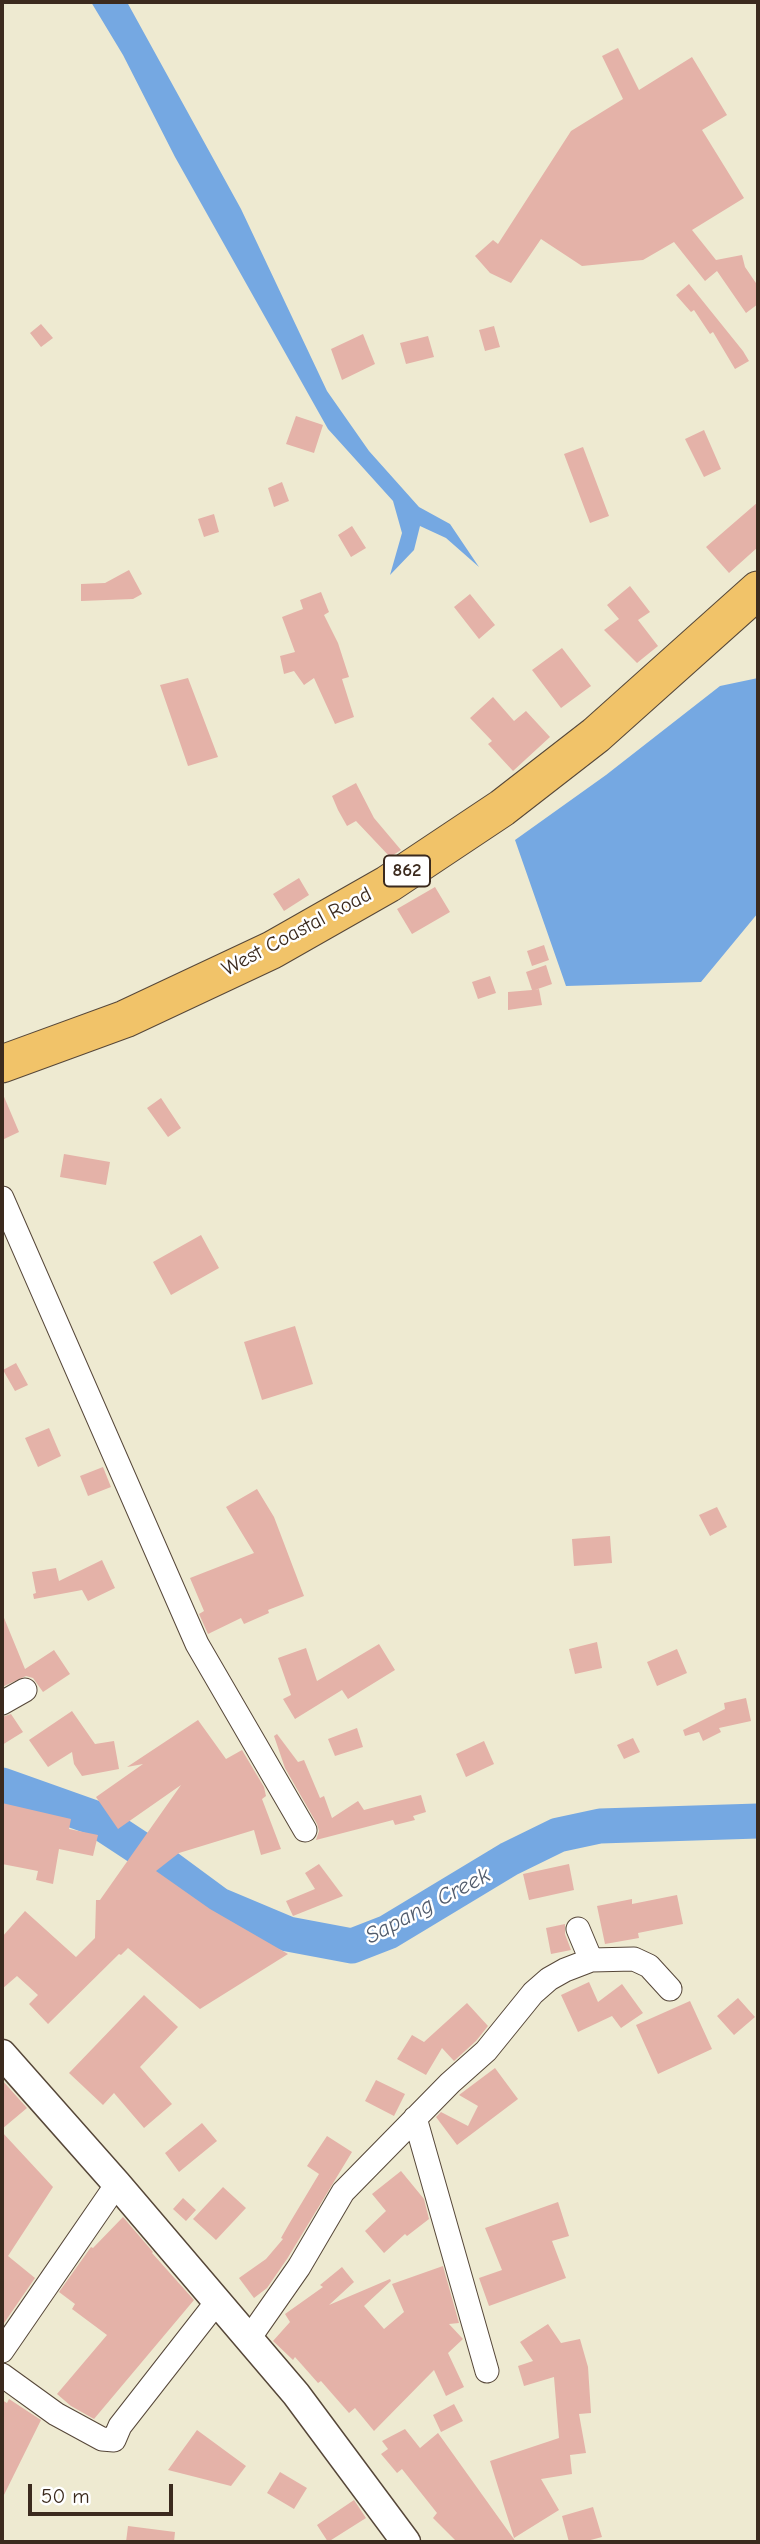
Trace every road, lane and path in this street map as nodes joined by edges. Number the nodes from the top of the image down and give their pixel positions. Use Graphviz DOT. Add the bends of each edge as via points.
graph roads {
  1 [pos="758,590"];
  2 [pos="2,1064"];
  3 [pos="2,1198"];
  4 [pos="25,1690"];
  5 [pos="2,1703"];
  6 [pos="305,1830"];
  7 [pos="578,1929"];
  8 [pos="591,1960"];
  9 [pos="670,1989"];
  10 [pos="2,2054"];
  11 [pos="415,2118"];
  12 [pos="117,2184"];
  13 [pos="216,2303"];
  14 [pos="248,2340"];
  15 [pos="2,2351"];
  16 [pos="487,2371"];
  17 [pos="2,2375"];
  18 [pos="406,2542"];
  1 -- 2 [label="main road, West Coastal Road / 862" via="596,735 502,808 388,884 272,950 125,1019"];
  3 -- 6 [label="street" via="197,1644"];
  4 -- 5 [label="street"];
  7 -- 8 [label="street"];
  8 -- 9 [label="street" via="635,1959 649,1966"];
  8 -- 11 [label="street" via="565,1969 541,1986 485,2051"];
  10 -- 12 [label="street"];
  11 -- 14 [label="street" via="343,2192"];
  11 -- 16 [label="street"];
  12 -- 13 [label="street"];
  12 -- 15 [label="street"];
  13 -- 14 [label="street"];
  13 -- 17 [label="street" via="120,2426 114,2440 102,2439 66,2419"];
  14 -- 18 [label="street" via="296,2394"];
}
